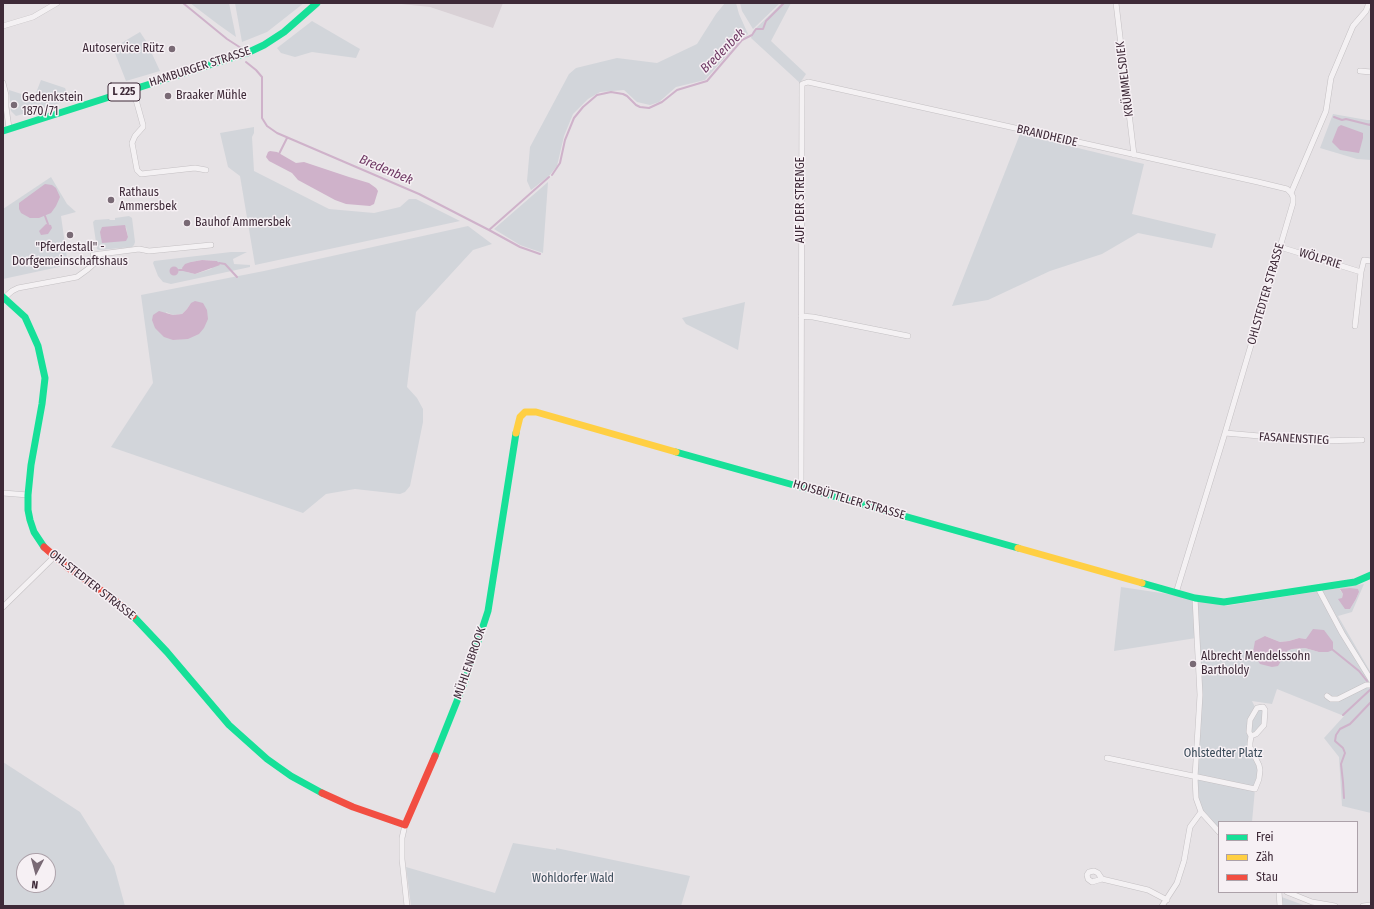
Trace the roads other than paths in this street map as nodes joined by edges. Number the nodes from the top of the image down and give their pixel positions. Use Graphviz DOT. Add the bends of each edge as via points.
graph roads {
  1 [pos="57,3"];
  2 [pos="317,3"];
  3 [pos="1116,3"];
  4 [pos="1370,3"];
  5 [pos="3,26"];
  6 [pos="1360,71"];
  7 [pos="1371,72"];
  8 [pos="3,83"];
  9 [pos="802,84"];
  10 [pos="133,89"];
  11 [pos="6,129"];
  12 [pos="1134,155"];
  13 [pos="206,170"];
  14 [pos="1291,193"];
  15 [pos="211,245"];
  16 [pos="1280,247"];
  17 [pos="100,254"];
  18 [pos="93,255"];
  19 [pos="1371,261"];
  20 [pos="1361,272"];
  21 [pos="4,298"];
  22 [pos="801,316"];
  23 [pos="1355,326"];
  24 [pos="908,336"];
  25 [pos="522,414"];
  26 [pos="1225,434"];
  27 [pos="1362,440"];
  28 [pos="801,486"];
  29 [pos="3,493"];
  30 [pos="28,494"];
  31 [pos="54,557"];
  32 [pos="1371,575"];
  33 [pos="1318,588"];
  34 [pos="1176,592"];
  35 [pos="1195,598"];
  36 [pos="3,607"];
  37 [pos="1371,680"];
  38 [pos="1371,685"];
  39 [pos="1327,696"];
  40 [pos="1251,736"];
  41 [pos="1107,758"];
  42 [pos="1194,777"];
  43 [pos="1201,812"];
  44 [pos="405,825"];
  45 [pos="1218,831"];
  46 [pos="1102,879"];
  47 [pos="1279,893"];
  48 [pos="1290,893"];
  49 [pos="1167,900"];
  50 [pos="1371,905"];
  51 [pos="407,906"];
  52 [pos="1162,906"];
  53 [pos="1280,906"];
  54 [pos="1335,906"];
  55 [pos="1363,906"];
  1 -- 5 [label="street" via="33,17"];
  2 -- 10 [label="street, HAMBURGER STRASSE / L 225" via="284,32 247,53"];
  3 -- 12 [label="street, KRÜMMELSDIEK"];
  4 -- 14 [label="street, OHLSTEDTER STRASSE" via="1353,26 1331,78 1326,112"];
  6 -- 7 [label="street"];
  8 -- 11 [label="street" via="6,95"];
  9 -- 12 [label="street, BRANDHEIDE" via="808,82"];
  9 -- 22 [label="street, AUF DER STRENGE"];
  10 -- 11 [label="street, HAMBURGER STRASSE / L 225"];
  10 -- 13 [label="street" via="144,127 134,136 132,142 137,170 142,174 195,168"];
  12 -- 14 [label="street, BRANDHEIDE" via="1287,189"];
  14 -- 16 [label="street, OHLSTEDTER STRASSE" via="1292,203"];
  15 -- 17 [label="street"];
  16 -- 20 [label="street, WÖLPRIE"];
  16 -- 26 [label="street, OHLSTEDTER STRASSE"];
  17 -- 18 [label="street"];
  17 -- 21 [label="street" via="97,261 77,277 18,288"];
  19 -- 20 [label="street" via="1364,260"];
  20 -- 23 [label="street"];
  21 -- 30 [label="street, OHLSTEDTER STRASSE" via="25,317 38,346 45,378"];
  22 -- 24 [label="street"];
  22 -- 28 [label="street, AUF DER STRENGE"];
  25 -- 28 [label="street, HOISBÜTTELER STRASSE" via="528,411 536,412"];
  25 -- 44 [label="street, MÜHLENBROOK" via="516,430 488,611 465,681"];
  26 -- 27 [label="street, FASANENSTIEG" via="1317,441"];
  26 -- 34 [label="street, OHLSTEDTER STRASSE"];
  28 -- 34 [label="street, HOISBÜTTELER STRASSE"];
  29 -- 30 [label="street"];
  30 -- 31 [label="street, OHLSTEDTER STRASSE" via="28,510 34,532"];
  31 -- 36 [label="street"];
  31 -- 44 [label="street, OHLSTEDTER STRASSE" via="131,614 229,725 267,760 322,793"];
  32 -- 33 [label="street" via="1355,582"];
  33 -- 35 [label="street" via="1224,602"];
  33 -- 37 [label="street"];
  34 -- 35 [label="street"];
  35 -- 42 [label="street" via="1200,695"];
  38 -- 39 [label="street" via="1338,699"];
  40 -- 40 [label="street" via="1264,725 1263,707 1256,709 1250,720"];
  40 -- 42 [label="street" via="1250,747 1260,770 1255,789"];
  41 -- 42 [label="street"];
  42 -- 43 [label="street" via="1196,798"];
  43 -- 45 [label="street"];
  43 -- 49 [label="street" via="1190,827 1184,861"];
  44 -- 51 [label="street, MÜHLENBROOK" via="402,859"];
  46 -- 49 [label="street" via="1148,890"];
  47 -- 53 [label="street"];
  48 -- 54 [label="street" via="1312,902"];
  49 -- 52 [label="street"];
  50 -- 55 [label="street"];
}
